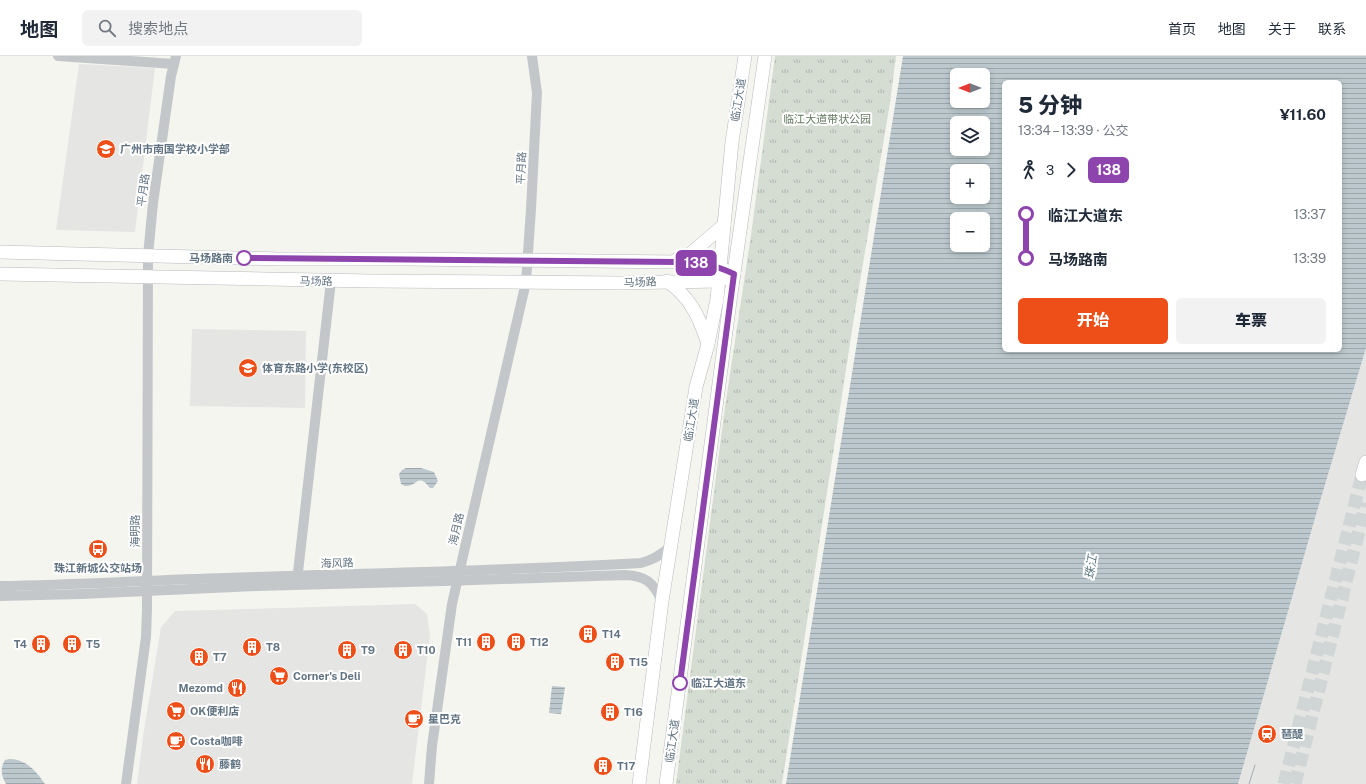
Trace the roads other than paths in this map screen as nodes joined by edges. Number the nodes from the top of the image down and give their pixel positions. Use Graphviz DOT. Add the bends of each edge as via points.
graph roads {
  1 [pos="58,56"];
  2 [pos="532,56"];
  3 [pos="745,56"];
  4 [pos="765,56"];
  5 [pos="175,60"];
  6 [pos="753,141"];
  7 [pos="732,142"];
  8 [pos="724,224"];
  9 [pos="0,252"];
  10 [pos="148,256"];
  11 [pos="527,261"];
  12 [pos="670,262"];
  13 [pos="719,267"];
  14 [pos="0,274"];
  15 [pos="734,274"];
  16 [pos="148,277"];
  17 [pos="331,281"];
  18 [pos="667,281"];
  19 [pos="718,281"];
  20 [pos="526,282"];
  21 [pos="708,344"];
  22 [pos="696,387"];
  23 [pos="718,391"];
  24 [pos="670,547"];
  25 [pos="459,571"];
  26 [pos="298,580"];
  27 [pos="456,581"];
  28 [pos="0,586"];
  29 [pos="148,586"];
  30 [pos="0,596"];
  31 [pos="662,601"];
  32 [pos="126,784"];
  33 [pos="429,784"];
  34 [pos="639,784"];
  35 [pos="666,784"];
  1 -- 5 [label="street"];
  2 -- 11 [label="street, 平月路" via="537,93"];
  3 -- 7 [label="main road, 临江大道"];
  4 -- 6 [label="main road, 临江大道"];
  5 -- 10 [label="street, 平月路" via="153,203"];
  6 -- 7 [label="main road" via="748,150 740,151"];
  6 -- 15 [label="main road, 临江大道"];
  7 -- 8 [label="main road, 临江大道"];
  8 -- 12 [label="main road" via="690,255"];
  8 -- 13 [label="main road, 临江大道"];
  9 -- 10 [label="main road, 马场路"];
  10 -- 11 [label="main road, 马场路"];
  10 -- 16 [label="street, 平月路"];
  11 -- 12 [label="main road, 马场路"];
  11 -- 20 [label="street, 平月路"];
  12 -- 13 [label="main road, 马场路"];
  12 -- 18 [label="main road" via="676,272"];
  13 -- 15 [label="main road, 马场路"];
  13 -- 19 [label="main road, 临江大道"];
  14 -- 16 [label="main road, 马场路"];
  15 -- 19 [label="main road, 马场路"];
  15 -- 23 [label="main road, 临江大道"];
  16 -- 17 [label="main road, 马场路"];
  16 -- 29 [label="street, 海明路"];
  17 -- 20 [label="main road, 马场路"];
  17 -- 26 [label="street"];
  18 -- 19 [label="main road, 马场路"];
  18 -- 20 [label="main road, 马场路"];
  18 -- 21 [label="main road" via="687,298 702,324"];
  19 -- 21 [label="main road, 临江大道"];
  20 -- 25 [label="street, 海月路"];
  21 -- 22 [label="main road, 临江大道"];
  22 -- 23 [label="main road" via="700,381 711,378 716,381"];
  22 -- 24 [label="main road, 临江大道"];
  23 -- 35 [label="main road, 临江大道"];
  24 -- 25 [label="street, 海风路" via="650,561 641,563"];
  24 -- 31 [label="main road, 临江大道"];
  25 -- 26 [label="street, 海风路"];
  25 -- 27 [label="street, 海月路"];
  26 -- 27 [label="street, 海风路"];
  26 -- 29 [label="street, 海风路"];
  27 -- 31 [label="street, 海风路" via="584,575 637,576 652,584"];
  27 -- 33 [label="street, 海月路" via="432,746"];
  28 -- 29 [label="street, 海风路"];
  29 -- 30 [label="street, 海风路"];
  29 -- 32 [label="street, 海明路" via="146,637"];
  31 -- 34 [label="main road, 临江大道"];
}
